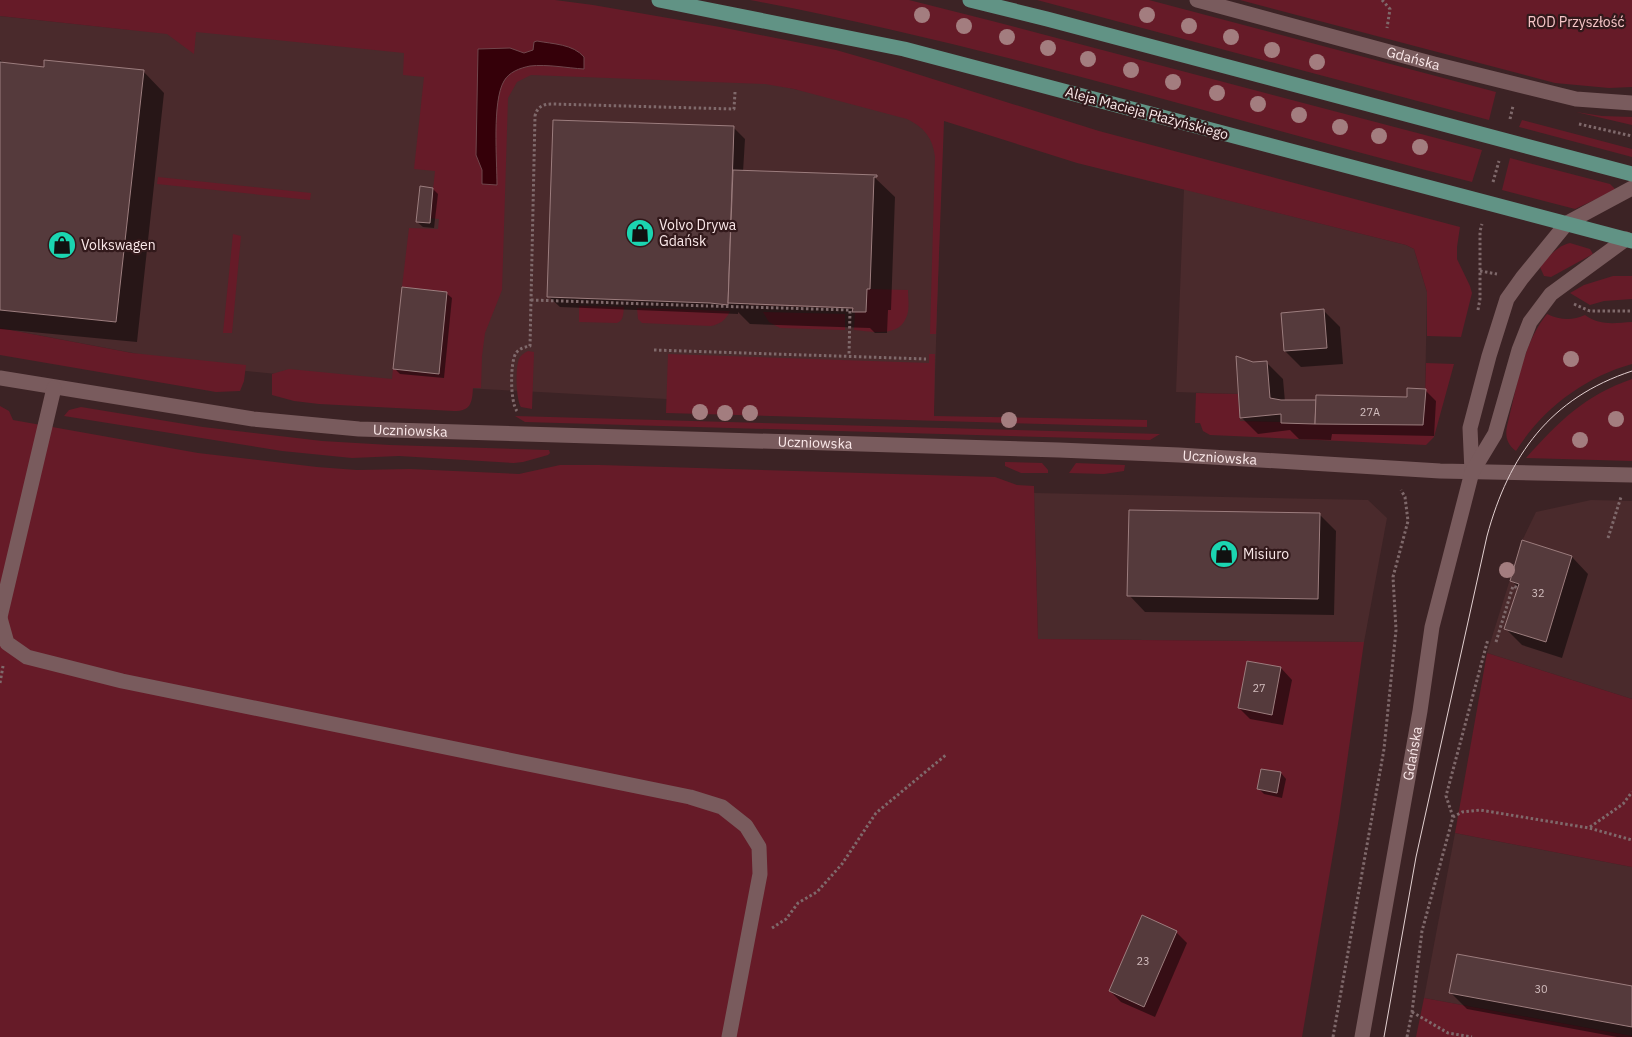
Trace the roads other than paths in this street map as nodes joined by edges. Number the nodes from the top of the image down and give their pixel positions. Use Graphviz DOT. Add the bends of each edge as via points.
graph roads {
  1 [pos="659,0"];
  2 [pos="970,0"];
  3 [pos="1196,0"];
  4 [pos="1632,103"];
  5 [pos="1632,174"];
  6 [pos="1632,188"];
  7 [pos="1567,223"];
  8 [pos="1629,240"];
  9 [pos="0,378"];
  10 [pos="54,388"];
  11 [pos="1472,472"];
  12 [pos="1632,475"];
  13 [pos="0,618"];
  14 [pos="729,1037"];
  15 [pos="1362,1037"];
  1 -- 7 [label="main road, Aleja Macieja Płażyńskiego" via="904,49"];
  2 -- 5 [label="main road"];
  3 -- 4 [label="street, Gdańska" via="1519,86 1576,99"];
  6 -- 7 [label="street, Gdańska"];
  7 -- 8 [label="main road, Aleja Macieja Płażyńskiego"];
  7 -- 11 [label="street, Gdańska" via="1507,300 1470,428"];
  8 -- 11 [label="street, Gdańska" via="1551,294 1530,322 1495,434"];
  9 -- 10 [label="street, Uczniowska"];
  10 -- 11 [label="street, Uczniowska" via="253,419 359,429 1189,455"];
  10 -- 13 [label="street"];
  11 -- 12 [label="street, Uczniowska"];
  11 -- 15 [label="street, Gdańska" via="1432,627"];
  13 -- 14 [label="street" via="7,643 27,657 122,681 722,807 746,826 759,847 760,874"];
}
